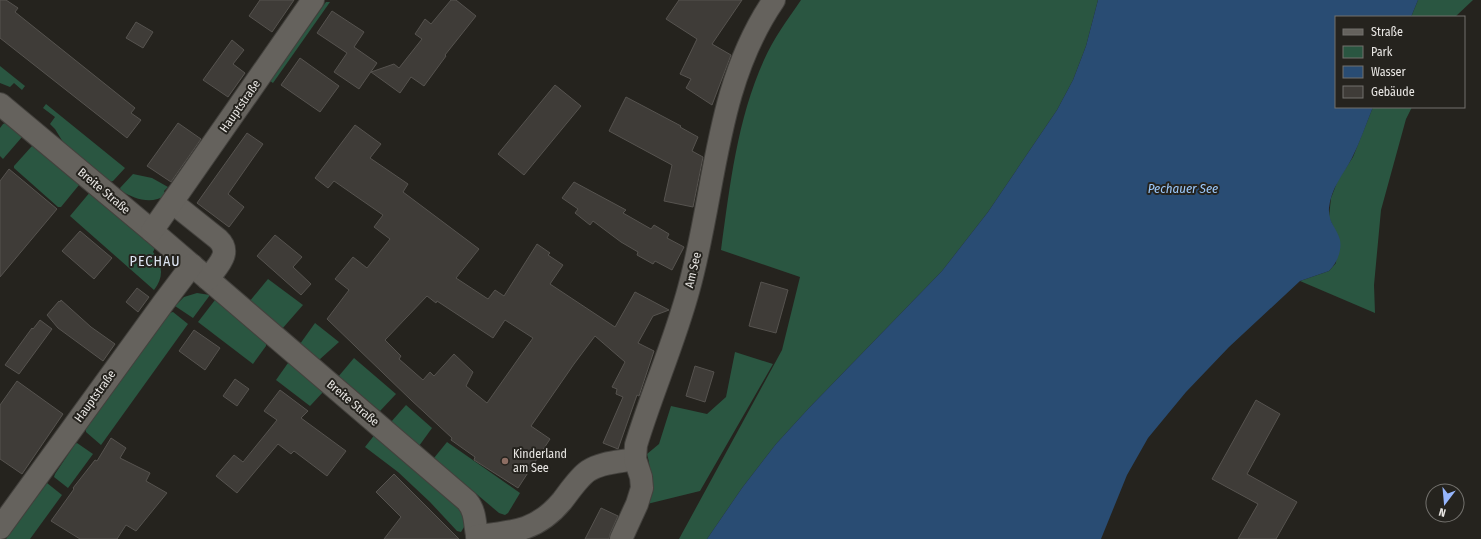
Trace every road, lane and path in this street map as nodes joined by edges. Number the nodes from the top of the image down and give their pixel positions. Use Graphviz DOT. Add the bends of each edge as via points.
graph roads {
  1 [pos="313,0"];
  2 [pos="774,0"];
  3 [pos="0,104"];
  4 [pos="173,203"];
  5 [pos="152,231"];
  6 [pos="200,272"];
  7 [pos="635,460"];
  8 [pos="0,528"];
  9 [pos="477,538"];
  10 [pos="621,539"];
  1 -- 4 [label="street, Hauptstraße"];
  2 -- 7 [label="street, Am See" via="745,54 729,95 689,288 638,440"];
  3 -- 5 [label="street, Breite Straße"];
  4 -- 5 [label="street, Hauptstraße"];
  4 -- 6 [label="street" via="224,246 224,255"];
  5 -- 6 [label="street, Breite Straße"];
  6 -- 8 [label="street, Hauptstraße" via="159,308"];
  6 -- 9 [label="street, Breite Straße" via="467,501 475,515"];
  7 -- 9 [label="street" via="588,470 550,515 535,524 516,531"];
  7 -- 10 [label="street, Am See" via="642,488 638,504"];
}
